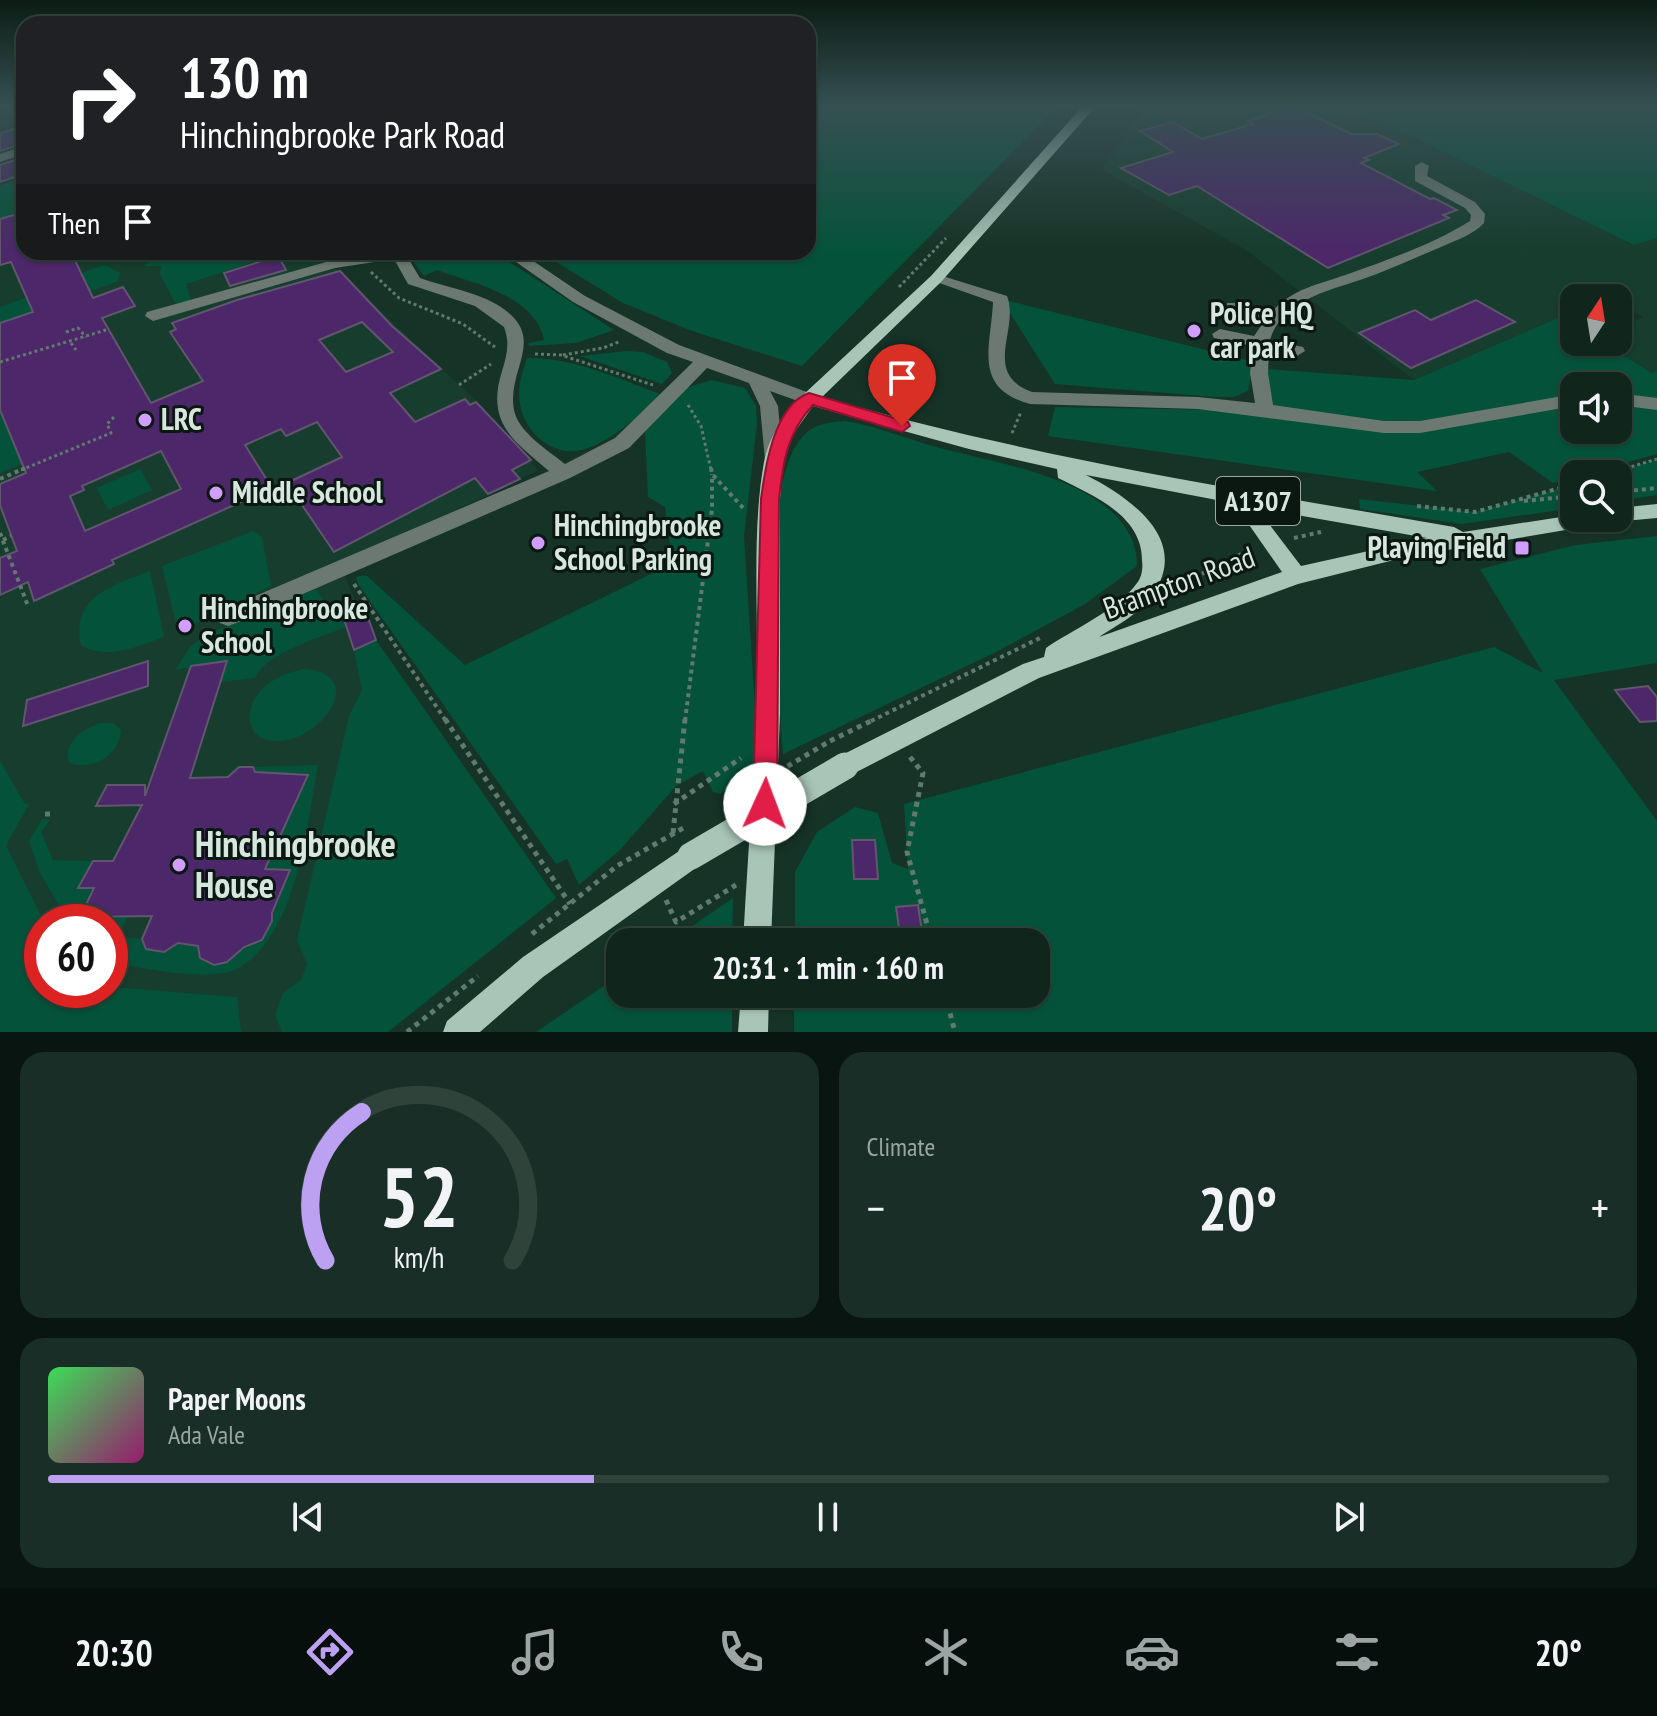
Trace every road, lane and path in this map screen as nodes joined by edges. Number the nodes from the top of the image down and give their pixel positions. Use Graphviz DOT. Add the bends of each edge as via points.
graph roads {
  1 [pos="1046,155"];
  2 [pos="1422,166"];
  3 [pos="351,260"];
  4 [pos="364,260"];
  5 [pos="402,260"];
  6 [pos="522,260"];
  7 [pos="936,279"];
  8 [pos="1233,306"];
  9 [pos="153,316"];
  10 [pos="1273,321"];
  11 [pos="106,330"];
  12 [pos="637,330"];
  13 [pos="66,332"];
  14 [pos="1220,334"];
  15 [pos="86,337"];
  16 [pos="71,343"];
  17 [pos="1262,344"];
  18 [pos="76,350"];
  19 [pos="1297,351"];
  20 [pos="510,352"];
  21 [pos="561,355"];
  22 [pos="704,361"];
  23 [pos="0,362"];
  24 [pos="756,380"];
  25 [pos="459,385"];
  26 [pos="674,392"];
  27 [pos="1030,398"];
  28 [pos="809,399"];
  29 [pos="1632,401"];
  30 [pos="1560,402"];
  31 [pos="1657,404"];
  32 [pos="1265,410"];
  33 [pos="116,415"];
  34 [pos="1010,439"];
  35 [pos="1657,459"];
  36 [pos="774,460"];
  37 [pos="1045,462"];
  38 [pos="1632,467"];
  39 [pos="563,473"];
  40 [pos="712,474"];
  41 [pos="0,479"];
  42 [pos="1560,488"];
  43 [pos="1657,488"];
  44 [pos="1632,491"];
  45 [pos="1222,495"];
  46 [pos="1560,498"];
  47 [pos="1509,503"];
  48 [pos="1415,506"];
  49 [pos="1657,511"];
  50 [pos="1632,514"];
  51 [pos="755,521"];
  52 [pos="1560,525"];
  53 [pos="0,533"];
  54 [pos="11,536"];
  55 [pos="1470,538"];
  56 [pos="3,540"];
  57 [pos="1255,548"];
  58 [pos="349,566"];
  59 [pos="1296,576"];
  60 [pos="1162,583"];
  61 [pos="28,606"];
  62 [pos="228,617"];
  63 [pos="1050,633"];
  64 [pos="1031,671"];
  65 [pos="740,760"];
  66 [pos="923,773"];
  67 [pos="728,802"];
  68 [pos="674,804"];
  69 [pos="45,814"];
  70 [pos="55,814"];
  71 [pos="673,833"];
  72 [pos="736,885"];
  73 [pos="570,904"];
  74 [pos="676,922"];
  75 [pos="758,928"];
  76 [pos="928,928"];
  77 [pos="754,1008"];
  78 [pos="949,1008"];
  79 [pos="458,1032"];
  80 [pos="753,1032"];
  81 [pos="955,1032"];
  1 -- 7 [label="main road"];
  2 -- 10 [label="street" via="1420,178 1470,205 1478,214 1477,223 1326,284 1295,299"];
  3 -- 9 [label="street"];
  4 -- 20 [label="path" via="374,278 414,307 458,322"];
  5 -- 20 [label="street" via="414,281 497,312 510,323 516,334"];
  6 -- 12 [label="street"];
  7 -- 27 [label="street" via="1001,299 996,367 1016,395"];
  7 -- 28 [label="main road"];
  8 -- 10 [label="street"];
  10 -- 17 [label="street"];
  11 -- 15 [label="path"];
  12 -- 21 [label="path" via="616,344"];
  12 -- 22 [label="street"];
  13 -- 15 [label="path" via="78,328"];
  14 -- 17 [label="street"];
  15 -- 16 [label="path"];
  16 -- 18 [label="path"];
  16 -- 23 [label="path"];
  17 -- 19 [label="street"];
  17 -- 32 [label="street" via="1259,373"];
  20 -- 21 [label="path"];
  20 -- 25 [label="path"];
  20 -- 39 [label="street" via="505,411 513,426"];
  21 -- 26 [label="path"];
  22 -- 24 [label="street"];
  22 -- 26 [label="street"];
  24 -- 28 [label="street"];
  24 -- 36 [label="street" via="769,406"];
  26 -- 39 [label="street" via="622,443"];
  26 -- 40 [label="path" via="701,426"];
  27 -- 32 [label="street" via="1188,402"];
  27 -- 34 [label="path"];
  28 -- 36 [label="main road" via="793,417"];
  28 -- 37 [label="main road, A1307"];
  29 -- 31 [label="street"];
  30 -- 32 [label="street" via="1420,427"];
  33 -- 41 [label="path" via="107,424 112,435"];
  35 -- 38 [label="path"];
  36 -- 75 [label="main road"];
  37 -- 45 [label="main road, A1307"];
  37 -- 64 [label="main road" via="1135,514 1155,556 1151,580 1140,595"];
  39 -- 58 [label="street"];
  40 -- 51 [label="path"];
  40 -- 68 [label="path" via="712,509"];
  42 -- 47 [label="path"];
  43 -- 44 [label="path"];
  45 -- 55 [label="main road, A1307"];
  45 -- 59 [label="main road" via="1252,514"];
  46 -- 47 [label="path"];
  47 -- 48 [label="path" via="1475,512"];
  49 -- 50 [label="main road"];
  52 -- 55 [label="main road, Brampton Road / A1307"];
  53 -- 56 [label="path"];
  54 -- 56 [label="path"];
  55 -- 59 [label="main road, Brampton Road / A1307"];
  56 -- 61 [label="path"];
  57 -- 60 [label="path" via="1204,573"];
  58 -- 62 [label="street"];
  58 -- 73 [label="path" via="354,585"];
  59 -- 64 [label="main road, Brampton Road / A1307"];
  63 -- 67 [label="path, bridge" via="830,741"];
  64 -- 79 [label="main road, Brampton Road / A1307, bridge" via="845,766 691,856 533,967"];
  65 -- 68 [label="path"];
  66 -- 76 [label="path" via="907,852"];
  68 -- 71 [label="path"];
  69 -- 70 [label="path"];
  72 -- 74 [label="path"];
  77 -- 80 [label="main road"];
  78 -- 81 [label="path"];
}
